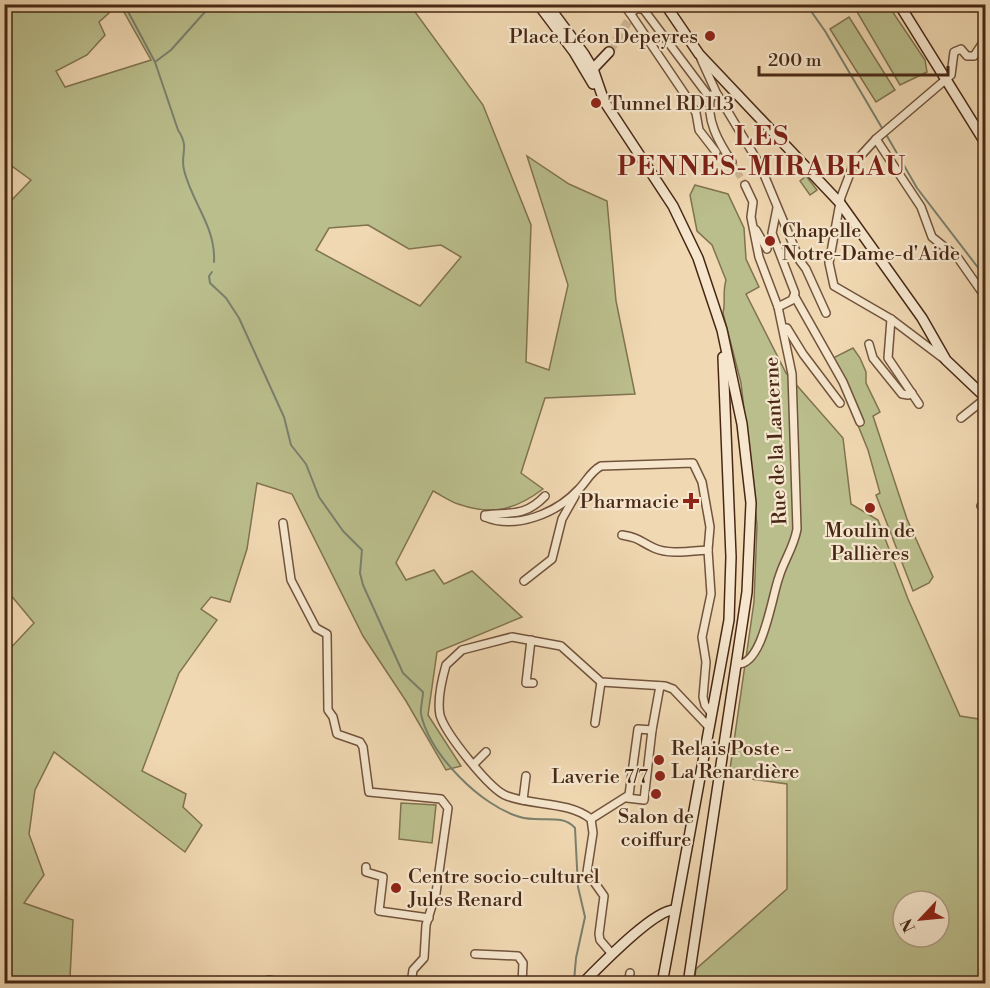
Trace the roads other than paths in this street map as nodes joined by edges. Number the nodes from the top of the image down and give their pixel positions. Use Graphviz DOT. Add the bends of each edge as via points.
graph roads {
  1 [pos="538,4"];
  2 [pos="547,4"];
  3 [pos="623,4"];
  4 [pos="665,4"];
  5 [pos="899,4"];
  6 [pos="630,13"];
  7 [pos="986,38"];
  8 [pos="609,52"];
  9 [pos="699,54"];
  10 [pos="590,71"];
  11 [pos="946,79"];
  12 [pos="710,98"];
  13 [pos="876,139"];
  14 [pos="986,144"];
  15 [pos="716,152"];
  16 [pos="732,162"];
  17 [pos="745,185"];
  18 [pos="840,203"];
  19 [pos="777,208"];
  20 [pos="754,228"];
  21 [pos="767,249"];
  22 [pos="795,297"];
  23 [pos="986,298"];
  24 [pos="778,307"];
  25 [pos="826,313"];
  26 [pos="891,319"];
  27 [pos="784,328"];
  28 [pos="722,330"];
  29 [pos="869,344"];
  30 [pos="946,360"];
  31 [pos="912,393"];
  32 [pos="986,398"];
  33 [pos="840,402"];
  34 [pos="737,404"];
  35 [pos="919,404"];
  36 [pos="726,418"];
  37 [pos="961,418"];
  38 [pos="860,423"];
  39 [pos="579,489"];
  40 [pos="544,496"];
  41 [pos="283,523"];
  42 [pos="622,535"];
  43 [pos="708,550"];
  44 [pos="524,581"];
  45 [pos="531,640"];
  46 [pos="737,664"];
  47 [pos="601,682"];
  48 [pos="533,683"];
  49 [pos="660,686"];
  50 [pos="712,714"];
  51 [pos="595,723"];
  52 [pos="709,727"];
  53 [pos="652,730"];
  54 [pos="486,752"];
  55 [pos="474,764"];
  56 [pos="526,776"];
  57 [pos="627,798"];
  58 [pos="523,800"];
  59 [pos="591,819"];
  60 [pos="366,867"];
  61 [pos="675,910"];
  62 [pos="429,918"];
  63 [pos="646,926"];
  64 [pos="672,926"];
  65 [pos="475,954"];
  66 [pos="612,954"];
  67 [pos="630,973"];
  68 [pos="257,984"];
  69 [pos="290,984"];
  70 [pos="411,984"];
  71 [pos="522,984"];
  72 [pos="582,984"];
  73 [pos="628,984"];
  74 [pos="662,984"];
  75 [pos="688,984"];
  1 -- 10 [label="street"];
  2 -- 10 [label="street"];
  3 -- 6 [label="street"];
  4 -- 9 [label="street"];
  5 -- 11 [label="street"];
  6 -- 12 [label="street" via="638,8 645,10"];
  6 -- 15 [label="street" via="686,96 696,113 699,130"];
  7 -- 11 [label="street" via="974,56 967,56 961,49 954,52 953,70"];
  8 -- 10 [label="street"];
  9 -- 12 [label="street"];
  9 -- 18 [label="street"];
  9 -- 19 [label="street" via="716,92 760,165"];
  10 -- 28 [label="street" via="604,101 673,206 698,258"];
  11 -- 13 [label="street"];
  11 -- 14 [label="street"];
  12 -- 16 [label="street" via="712,124"];
  13 -- 18 [label="street" via="854,163"];
  13 -- 23 [label="street" via="921,207 932,237 958,258"];
  17 -- 20 [label="street, Rue de la Lanterne" via="753,202"];
  18 -- 26 [label="street" via="829,263 834,286"];
  18 -- 30 [label="street" via="922,318"];
  19 -- 22 [label="street" via="772,233 795,288"];
  19 -- 25 [label="street"];
  20 -- 21 [label="street"];
  20 -- 24 [label="street, Rue de la Lanterne" via="761,266"];
  22 -- 24 [label="street"];
  22 -- 38 [label="street" via="843,382"];
  24 -- 27 [label="street, Rue de la Lanterne"];
  26 -- 30 [label="street"];
  26 -- 31 [label="street" via="888,358"];
  27 -- 33 [label="street"];
  27 -- 46 [label="street, Rue de la Lanterne" via="793,383 797,529 776,583 771,615 762,637 753,655 745,663"];
  28 -- 34 [label="street"];
  28 -- 36 [label="street"];
  29 -- 31 [label="street" via="873,358 902,394"];
  30 -- 32 [label="street"];
  31 -- 35 [label="street"];
  32 -- 37 [label="street"];
  34 -- 36 [label="street"];
  34 -- 46 [label="street" via="750,493 747,592"];
  36 -- 50 [label="street" via="732,588"];
  39 -- 40 [label="street" via="552,511 537,517 485,517 533,508"];
  39 -- 43 [label="street" via="591,471 601,466 693,463 707,503"];
  39 -- 44 [label="street" via="562,519 552,559"];
  41 -- 62 [label="street" via="291,580 316,628 328,638 328,710 337,734 360,742 363,747 366,788 369,792 441,799 448,808"];
  42 -- 43 [label="street" via="640,538 654,548 677,552"];
  43 -- 50 [label="street" via="711,594 702,637 706,662 703,697"];
  45 -- 47 [label="street" via="561,646"];
  45 -- 48 [label="street" via="526,683"];
  45 -- 55 [label="street" via="506,637 462,650 446,664 440,715"];
  46 -- 75 [label="street"];
  47 -- 49 [label="street"];
  47 -- 51 [label="street"];
  49 -- 52 [label="street" via="673,689"];
  49 -- 53 [label="street"];
  50 -- 52 [label="street"];
  52 -- 61 [label="street"];
  53 -- 57 [label="street" via="638,729"];
  53 -- 57 [label="street" via="644,800"];
  54 -- 55 [label="street"];
  55 -- 58 [label="street" via="497,792"];
  56 -- 58 [label="street"];
  57 -- 59 [label="street"];
  58 -- 59 [label="street" via="576,811"];
  59 -- 66 [label="street" via="593,833 587,872 604,896 599,934"];
  60 -- 62 [label="street" via="366,872 382,877 379,911"];
  61 -- 63 [label="street" via="663,911"];
  61 -- 64 [label="street"];
  62 -- 70 [label="street" via="424,958 413,970"];
  63 -- 64 [label="street"];
  63 -- 66 [label="street"];
  64 -- 74 [label="street"];
  65 -- 71 [label="street" via="518,956 523,963"];
  66 -- 72 [label="street"];
  67 -- 73 [label="street"];
  68 -- 69 [label="street" via="269,980"];
}
